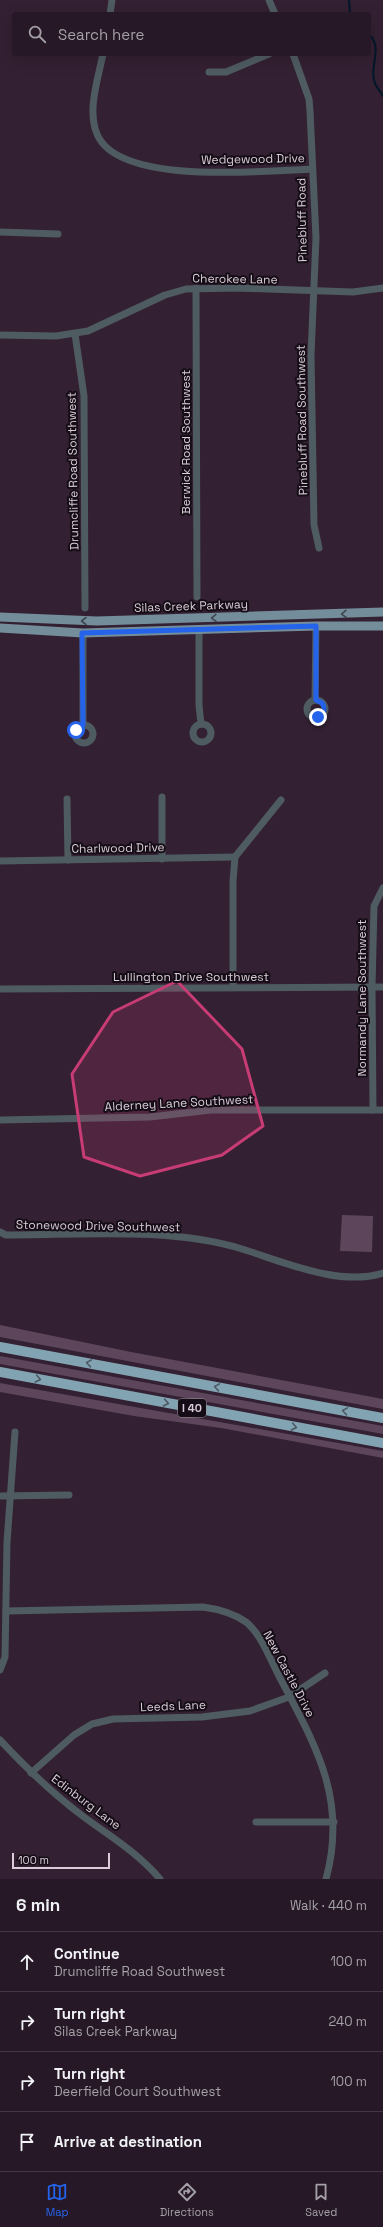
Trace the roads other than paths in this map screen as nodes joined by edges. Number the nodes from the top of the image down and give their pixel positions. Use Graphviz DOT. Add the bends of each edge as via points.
graph roads {
  1 [pos="112,0"];
  2 [pos="269,0"];
  3 [pos="110,12"];
  4 [pos="274,12"];
  5 [pos="103,56"];
  6 [pos="264,56"];
  7 [pos="294,56"];
  8 [pos="209,72"];
  9 [pos="312,169"];
  10 [pos="0,232"];
  11 [pos="58,234"];
  12 [pos="196,288"];
  13 [pos="383,288"];
  14 [pos="313,292"];
  15 [pos="75,334"];
  16 [pos="0,335"];
  17 [pos="319,548"];
  18 [pos="197,597"];
  19 [pos="85,608"];
  20 [pos="383,612"];
  21 [pos="0,617"];
  22 [pos="316,626"];
  23 [pos="383,626"];
  24 [pos="0,629"];
  25 [pos="199,630"];
  26 [pos="82,633"];
  27 [pos="316,700"];
  28 [pos="201,724"];
  29 [pos="83,725"];
  30 [pos="162,797"];
  31 [pos="67,799"];
  32 [pos="281,800"];
  33 [pos="235,857"];
  34 [pos="162,859"];
  35 [pos="68,860"];
  36 [pos="0,861"];
  37 [pos="383,888"];
  38 [pos="233,987"];
  39 [pos="372,987"];
  40 [pos="383,987"];
  41 [pos="0,989"];
  42 [pos="373,1110"];
  43 [pos="383,1110"];
  44 [pos="0,1120"];
  45 [pos="0,1232"];
  46 [pos="383,1272"];
  47 [pos="0,1347"];
  48 [pos="0,1372"];
  49 [pos="383,1418"];
  50 [pos="15,1432"];
  51 [pos="383,1443"];
  52 [pos="0,1496"];
  53 [pos="12,1496"];
  54 [pos="69,1496"];
  55 [pos="6,1611"];
  56 [pos="0,1670"];
  57 [pos="325,1673"];
  58 [pos="290,1697"];
  59 [pos="0,1740"];
  60 [pos="32,1773"];
  61 [pos="256,1822"];
  62 [pos="334,1822"];
  63 [pos="160,1879"];
  64 [pos="326,1879"];
  1 -- 3 [label="street"];
  2 -- 4 [label="street"];
  5 -- 9 [label="street, Wedgewood Drive" via="93,121 101,143 118,157 130,162 164,168 212,173"];
  6 -- 8 [label="street" via="226,72"];
  7 -- 9 [label="street, Pinebluff Road" via="309,99"];
  9 -- 14 [label="street, Pinebluff Road" via="316,238"];
  10 -- 11 [label="street"];
  12 -- 14 [label="street, Cherokee Lane"];
  12 -- 15 [label="street, Cherokee Lane" via="165,295 100,327"];
  12 -- 18 [label="street, Berwick Road Southwest"];
  13 -- 14 [label="street, Cherokee Lane" via="361,292"];
  14 -- 17 [label="street, Pinebluff Road Southwest" via="311,355 314,524"];
  15 -- 16 [label="street, Cherokee Lane"];
  15 -- 19 [label="street, Drumcliffe Road Southwest" via="84,396"];
  20 -- 21 [label="main road, Silas Creek Parkway, one-way" via="97,621"];
  22 -- 23 [label="main road, Silas Creek Parkway"];
  22 -- 25 [label="main road, Silas Creek Parkway"];
  22 -- 27 [label="street"];
  24 -- 26 [label="main road, Silas Creek Parkway"];
  25 -- 26 [label="main road, Silas Creek Parkway"];
  25 -- 28 [label="street" via="198,705"];
  26 -- 29 [label="street"];
  30 -- 34 [label="street"];
  31 -- 35 [label="street"];
  32 -- 33 [label="street"];
  33 -- 34 [label="street, Charlwood Drive"];
  33 -- 38 [label="street"];
  34 -- 35 [label="street, Charlwood Drive"];
  35 -- 36 [label="street, Charlwood Drive"];
  37 -- 39 [label="street, Normandy Lane Southwest" via="374,906"];
  38 -- 39 [label="street, Lullington Drive Southwest"];
  38 -- 41 [label="street, Lullington Drive Southwest"];
  39 -- 40 [label="street, Lullington Drive Southwest"];
  39 -- 42 [label="street, Normandy Lane Southwest"];
  42 -- 43 [label="street, Alderney Lane Southwest"];
  42 -- 44 [label="street, Alderney Lane Southwest" via="211,1110 150,1117"];
  45 -- 46 [label="street, Stonewood Drive Southwest" via="6,1235 124,1235 195,1239 239,1248 304,1269 354,1278"];
  49 -- 47 [label="highway, I 40, one-way"];
  48 -- 51 [label="highway, I 40, one-way"];
  50 -- 53 [label="street"];
  52 -- 53 [label="street"];
  53 -- 54 [label="street"];
  53 -- 55 [label="street"];
  55 -- 56 [label="street" via="5,1656"];
  55 -- 58 [label="street, New Castle Drive" via="146,1607 203,1607 221,1611 238,1617 250,1626"];
  57 -- 58 [label="street, Leeds Lane"];
  58 -- 60 [label="street, Leeds Lane" via="267,1706 235,1713 104,1721 74,1734"];
  58 -- 62 [label="street, New Castle Drive" via="326,1776"];
  59 -- 60 [label="street, Edinburg Lane"];
  60 -- 63 [label="street, Edinburg Lane" via="83,1816 147,1864"];
  61 -- 62 [label="street"];
  62 -- 64 [label="street, New Castle Drive"];
}
